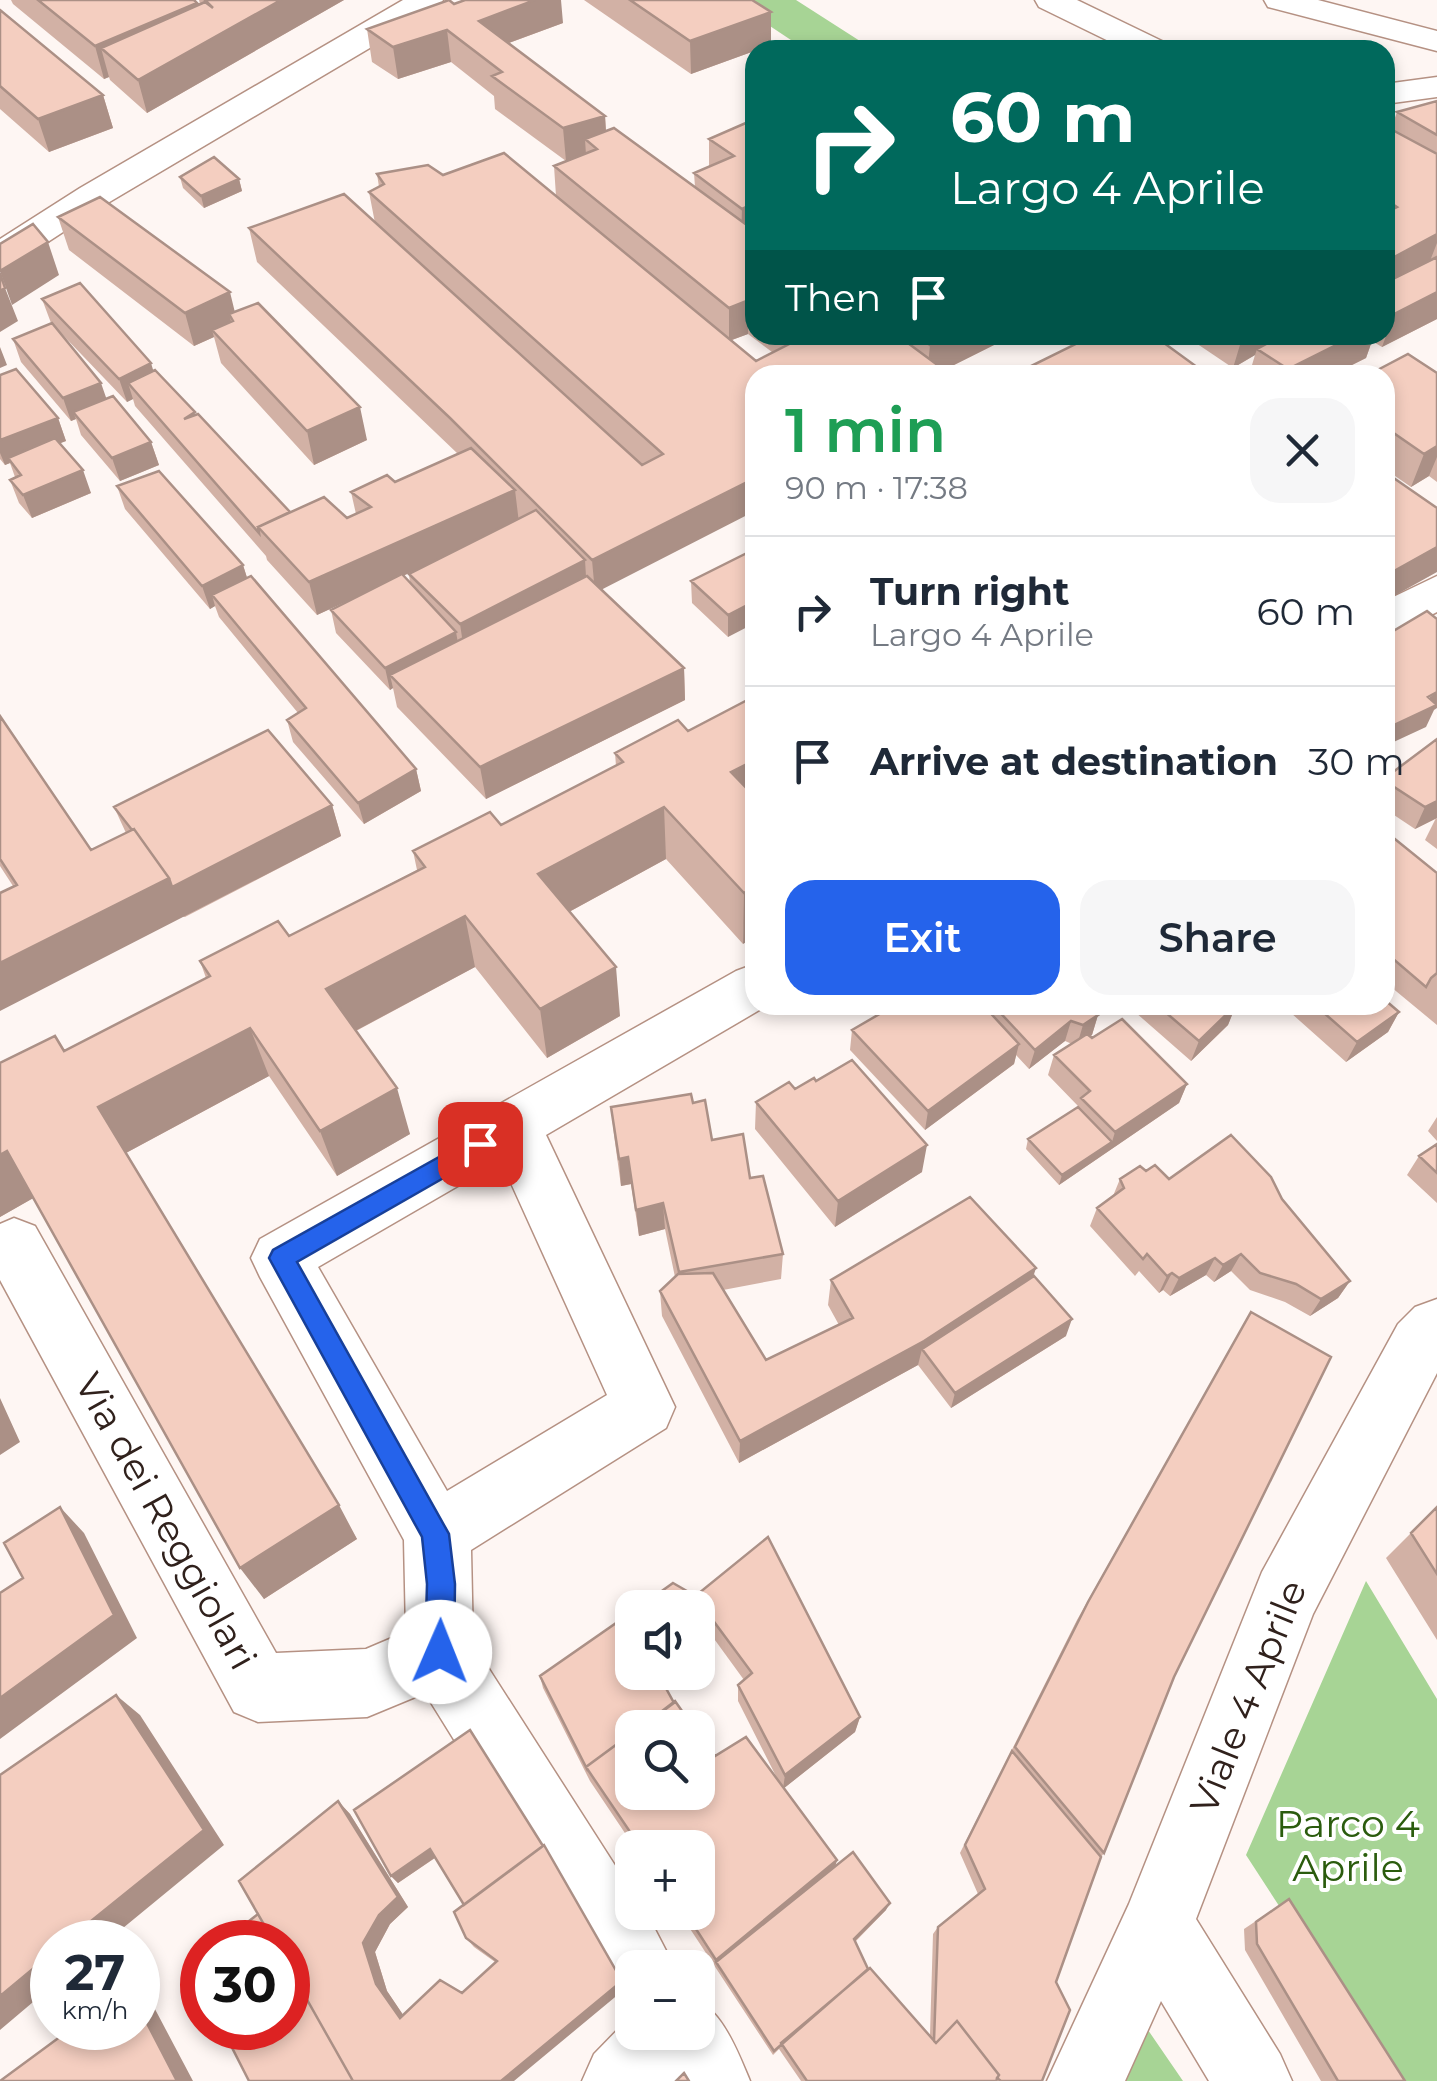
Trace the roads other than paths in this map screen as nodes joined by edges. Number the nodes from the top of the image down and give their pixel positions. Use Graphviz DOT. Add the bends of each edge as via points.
graph roads {
  1 [pos="426,0"];
  2 [pos="1052,0"];
  3 [pos="1280,0"];
  4 [pos="1354,11"];
  5 [pos="1437,21"];
  6 [pos="1134,40"];
  7 [pos="1381,40"];
  8 [pos="1437,41"];
  9 [pos="1437,87"];
  10 [pos="1395,93"];
  11 [pos="0,256"];
  12 [pos="1437,592"];
  13 [pos="1395,616"];
  14 [pos="745,992"];
  15 [pos="514,1126"];
  16 [pos="0,1253"];
  17 [pos="1437,1327"];
  18 [pos="436,1534"];
  19 [pos="440,1652"];
  20 [pos="1157,1925"];
  21 [pos="627,1950"];
  22 [pos="651,2050"];
  23 [pos="691,2050"];
  24 [pos="621,2081"];
  25 [pos="711,2081"];
  26 [pos="1086,2081"];
  27 [pos="1253,2081"];
  1 -- 11 [label="main road"];
  2 -- 6 [label="main road"];
  3 -- 4 [label="main road"];
  4 -- 5 [label="main road"];
  4 -- 7 [label="main road"];
  4 -- 8 [label="main road"];
  9 -- 10 [label="main road"];
  12 -- 13 [label="main road"];
  14 -- 15 [label="main road"];
  15 -- 18 [label="main road" via="644,1407"];
  15 -- 18 [label="main road" via="281,1258"];
  16 -- 19 [label="main road, Via dei Reggiolari" via="14,1245 258,1688 367,1683"];
  17 -- 20 [label="main road, Viale 4 Aprile" via="1420,1344 1286,1596"];
  18 -- 19 [label="main road"];
  19 -- 21 [label="main road"];
  20 -- 26 [label="main road, Viale 4 Aprile"];
  20 -- 27 [label="main road"];
  22 -- 24 [label="main road"];
  23 -- 25 [label="main road"];
}
